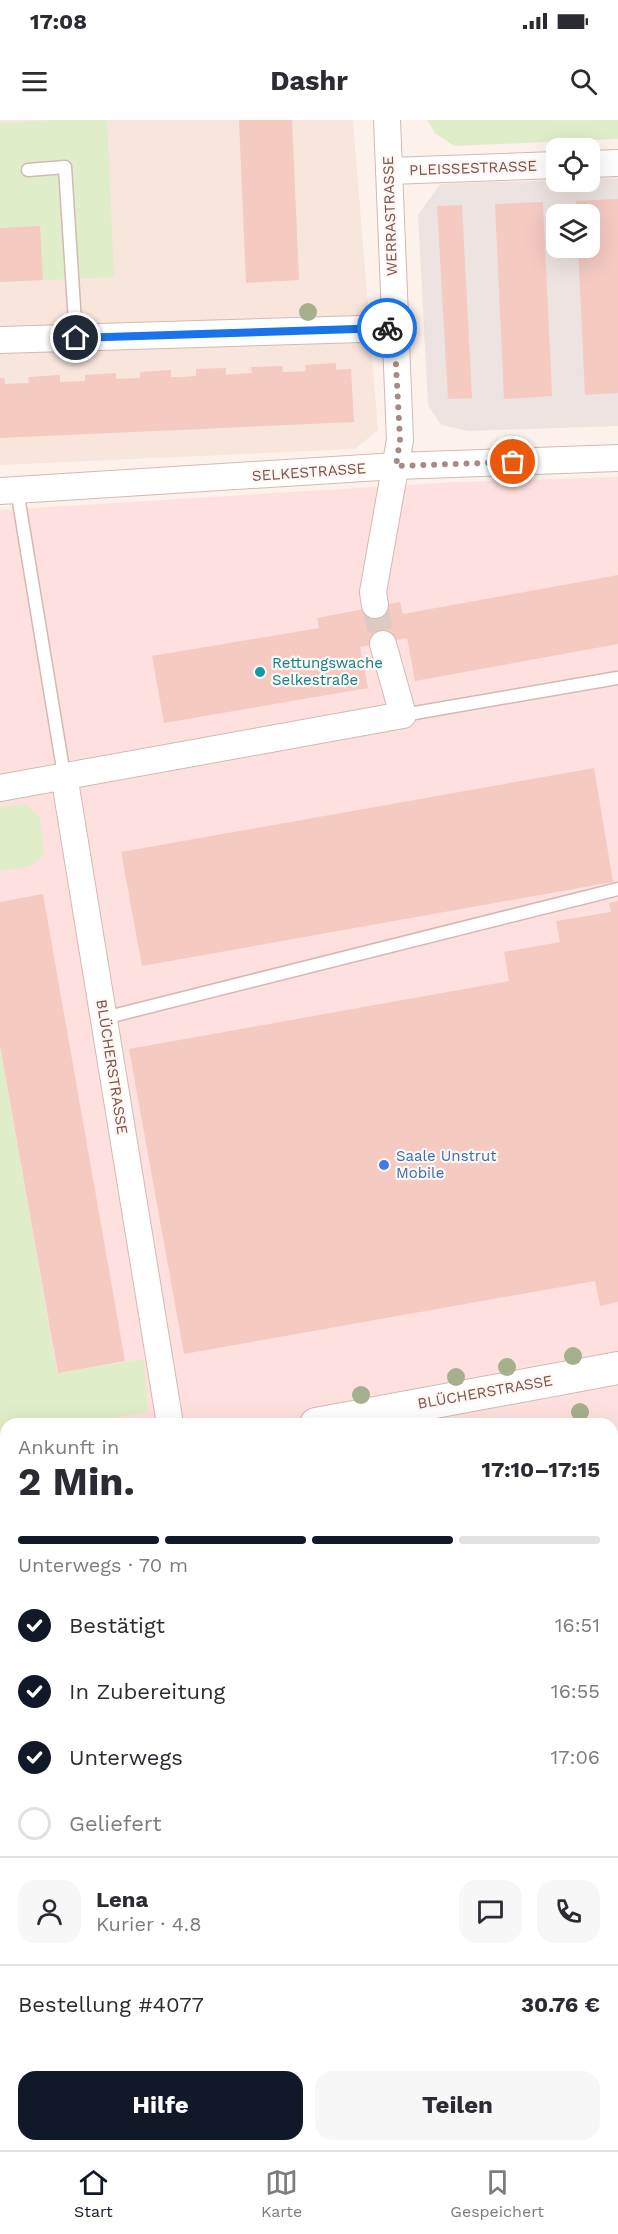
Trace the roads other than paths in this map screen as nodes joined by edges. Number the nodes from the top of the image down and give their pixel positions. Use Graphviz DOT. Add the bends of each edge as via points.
graph roads {
  1 [pos="387,120"];
  2 [pos="618,163"];
  3 [pos="600,164"];
  4 [pos="546,165"];
  5 [pos="28,170"];
  6 [pos="388,171"];
  7 [pos="394,328"];
  8 [pos="76,338"];
  9 [pos="0,340"];
  10 [pos="618,458"];
  11 [pos="396,466"];
  12 [pos="9,491"];
  13 [pos="375,605"];
  14 [pos="383,644"];
  15 [pos="618,679"];
  16 [pos="403,715"];
  17 [pos="64,775"];
  18 [pos="0,788"];
  19 [pos="618,889"];
  20 [pos="104,1018"];
  21 [pos="618,1368"];
  22 [pos="169,1418"];
  23 [pos="348,1418"];
  1 -- 6 [label="street, WERRASTRASSE"];
  2 -- 3 [label="street"];
  4 -- 6 [label="street, PLEISSESTRASSE"];
  5 -- 8 [label="lane" via="65,167"];
  6 -- 7 [label="street, WERRASTRASSE"];
  7 -- 8 [label="street"];
  7 -- 11 [label="street, WERRASTRASSE" via="400,440"];
  8 -- 9 [label="street"];
  10 -- 11 [label="street, SELKESTRASSE"];
  11 -- 12 [label="street, SELKESTRASSE"];
  11 -- 13 [label="street, WERRASTRASSE" via="373,592"];
  12 -- 17 [label="lane"];
  14 -- 16 [label="street"];
  15 -- 16 [label="lane"];
  16 -- 17 [label="street"];
  17 -- 18 [label="street"];
  17 -- 20 [label="street, BLÜCHERSTRASSE"];
  19 -- 20 [label="lane"];
  20 -- 22 [label="street, BLÜCHERSTRASSE"];
  21 -- 23 [label="street, BLÜCHERSTRASSE"];
}
